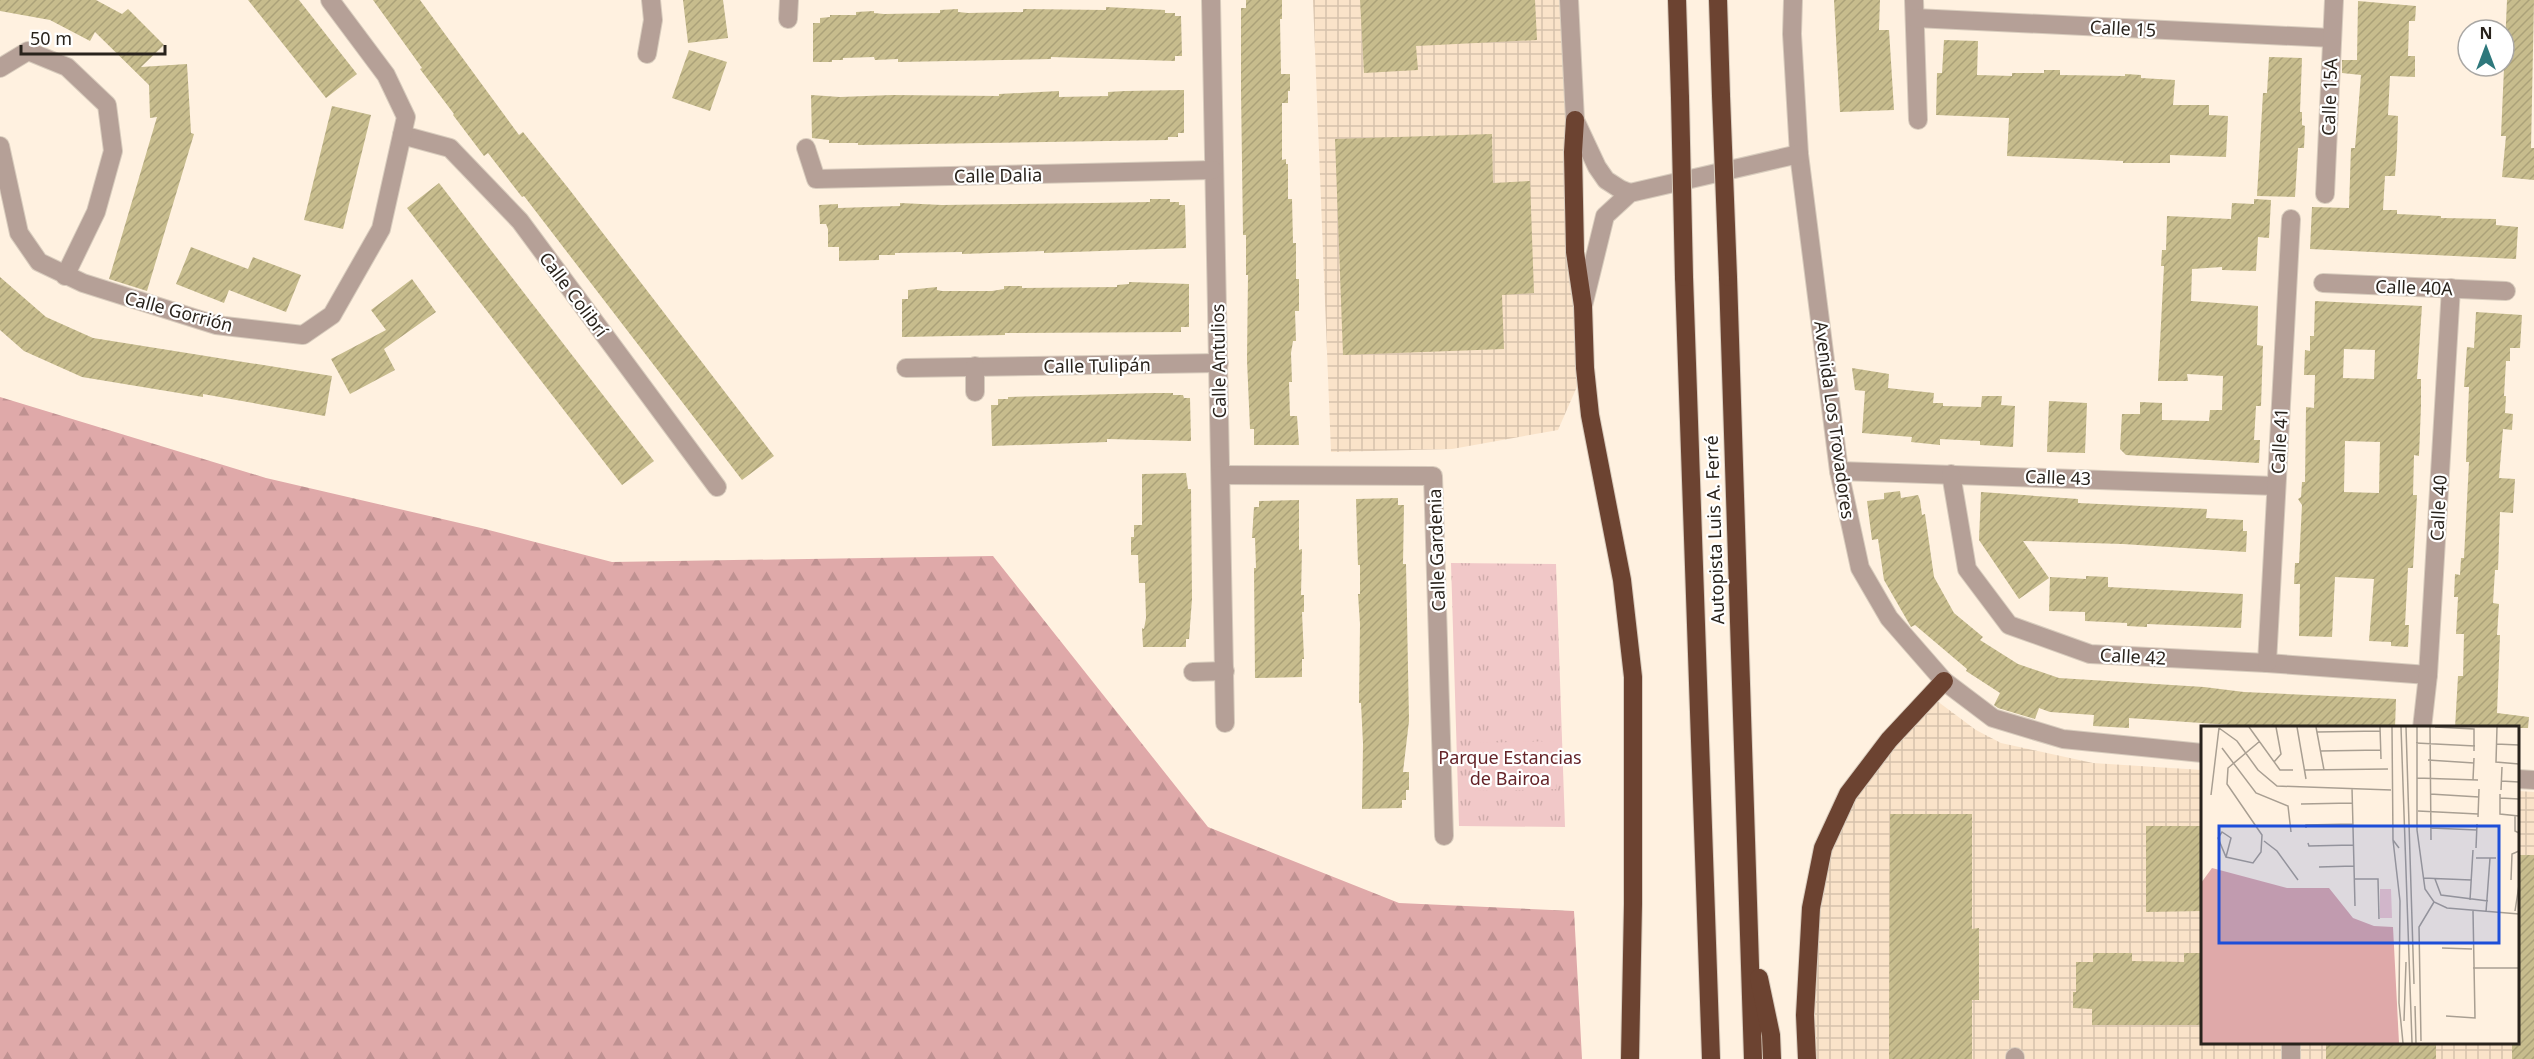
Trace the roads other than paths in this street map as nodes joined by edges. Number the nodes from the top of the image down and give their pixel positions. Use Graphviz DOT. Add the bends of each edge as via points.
graph roads {
  1 [pos="330,0"];
  2 [pos="651,0"];
  3 [pos="789,0"];
  4 [pos="1211,0"];
  5 [pos="1569,0"];
  6 [pos="1677,0"];
  7 [pos="1718,0"];
  8 [pos="1792,0"];
  9 [pos="2334,0"];
  10 [pos="1914,9"];
  11 [pos="788,19"];
  12 [pos="2332,38"];
  13 [pos="647,54"];
  14 [pos="0,68"];
  15 [pos="1575,120"];
  16 [pos="1918,120"];
  17 [pos="402,135"];
  18 [pos="0,146"];
  19 [pos="806,148"];
  20 [pos="1799,154"];
  21 [pos="1214,170"];
  22 [pos="1630,193"];
  23 [pos="2325,194"];
  24 [pos="2291,219"];
  25 [pos="65,276"];
  26 [pos="2323,283"];
  27 [pos="2451,288"];
  28 [pos="2506,291"];
  29 [pos="1583,306"];
  30 [pos="1219,363"];
  31 [pos="975,366"];
  32 [pos="906,368"];
  33 [pos="975,392"];
  34 [pos="1839,471"];
  35 [pos="1951,474"];
  36 [pos="1221,475"];
  37 [pos="2276,486"];
  38 [pos="717,488"];
  39 [pos="2267,663"];
  40 [pos="1225,671"];
  41 [pos="1193,672"];
  42 [pos="2428,675"];
  43 [pos="1944,681"];
  44 [pos="1225,723"];
  45 [pos="2422,726"];
  46 [pos="2201,753"];
  47 [pos="2519,779"];
  48 [pos="2534,780"];
  49 [pos="1443,836"];
  50 [pos="1749,935"];
  51 [pos="1708,1010"];
  52 [pos="2291,1044"];
  53 [pos="1630,1059"];
  54 [pos="1697,1059"];
  55 [pos="1711,1059"];
  56 [pos="1753,1059"];
  57 [pos="1772,1059"];
  58 [pos="1807,1059"];
  59 [pos="2290,1059"];
  1 -- 17 [label="street, Calle Gorrión" via="386,75 406,117"];
  2 -- 13 [label="street" via="653,20"];
  3 -- 11 [label="street"];
  4 -- 21 [label="street, Calle Antulios"];
  5 -- 15 [label="street"];
  6 -- 51 [label="highway, Autopista Luis A. Ferré, bridge"];
  7 -- 50 [label="highway, Autopista Luis A. Ferré, bridge"];
  8 -- 20 [label="street, Avenida Los Trovadores"];
  9 -- 12 [label="street, Calle 15A"];
  10 -- 12 [label="street, Calle 15"];
  10 -- 16 [label="street"];
  12 -- 23 [label="street, Calle 15A"];
  14 -- 25 [label="street" via="28,51 67,67 107,105 113,151 96,212"];
  15 -- 22 [label="street" via="1606,180"];
  15 -- 29 [label="highway" via="1575,252"];
  17 -- 25 [label="street, Calle Gorrión" via="381,228 332,315 303,335 216,325"];
  17 -- 38 [label="street, Calle Colibrí" via="450,148 520,220"];
  18 -- 25 [label="street, Calle Gorrión" via="19,233 39,262"];
  19 -- 21 [label="street, Calle Dalia" via="816,179"];
  20 -- 22 [label="street"];
  20 -- 34 [label="street, Avenida Los Trovadores"];
  21 -- 30 [label="street, Calle Antulios"];
  22 -- 29 [label="street" via="1605,216"];
  24 -- 37 [label="street, Calle 41"];
  26 -- 27 [label="street, Calle 40A"];
  27 -- 28 [label="street, Calle 40A"];
  27 -- 42 [label="street, Calle 40"];
  29 -- 53 [label="highway" via="1590,415 1622,580 1633,677"];
  30 -- 31 [label="street, Calle Tulipán"];
  30 -- 36 [label="street, Calle Antulios"];
  31 -- 32 [label="street, Calle Tulipán"];
  31 -- 33 [label="street"];
  34 -- 35 [label="street, Calle 43"];
  34 -- 43 [label="street, Avenida Los Trovadores" via="1860,568 1889,618"];
  35 -- 37 [label="street, Calle 43"];
  35 -- 39 [label="street, Calle 42" via="1967,569 2009,625 2090,654"];
  36 -- 40 [label="street, Calle Antulios"];
  36 -- 49 [label="street, Calle Gardenia" via="1434,476"];
  37 -- 39 [label="street, Calle 41"];
  39 -- 42 [label="street, Calle 42"];
  40 -- 41 [label="street"];
  40 -- 44 [label="street, Calle Antulios"];
  42 -- 45 [label="street, Calle 40"];
  43 -- 46 [label="street, Avenida Los Trovadores" via="1993,718 2063,739"];
  43 -- 58 [label="highway" via="1889,740 1848,794 1823,848 1811,908 1805,1015"];
  47 -- 48 [label="street"];
  50 -- 56 [label="highway, Autopista Luis A. Ferré"];
  50 -- 57 [label="highway" via="1771,1035"];
  51 -- 54 [label="highway"];
  51 -- 55 [label="highway, Autopista Luis A. Ferré"];
  52 -- 59 [label="street"];
}
